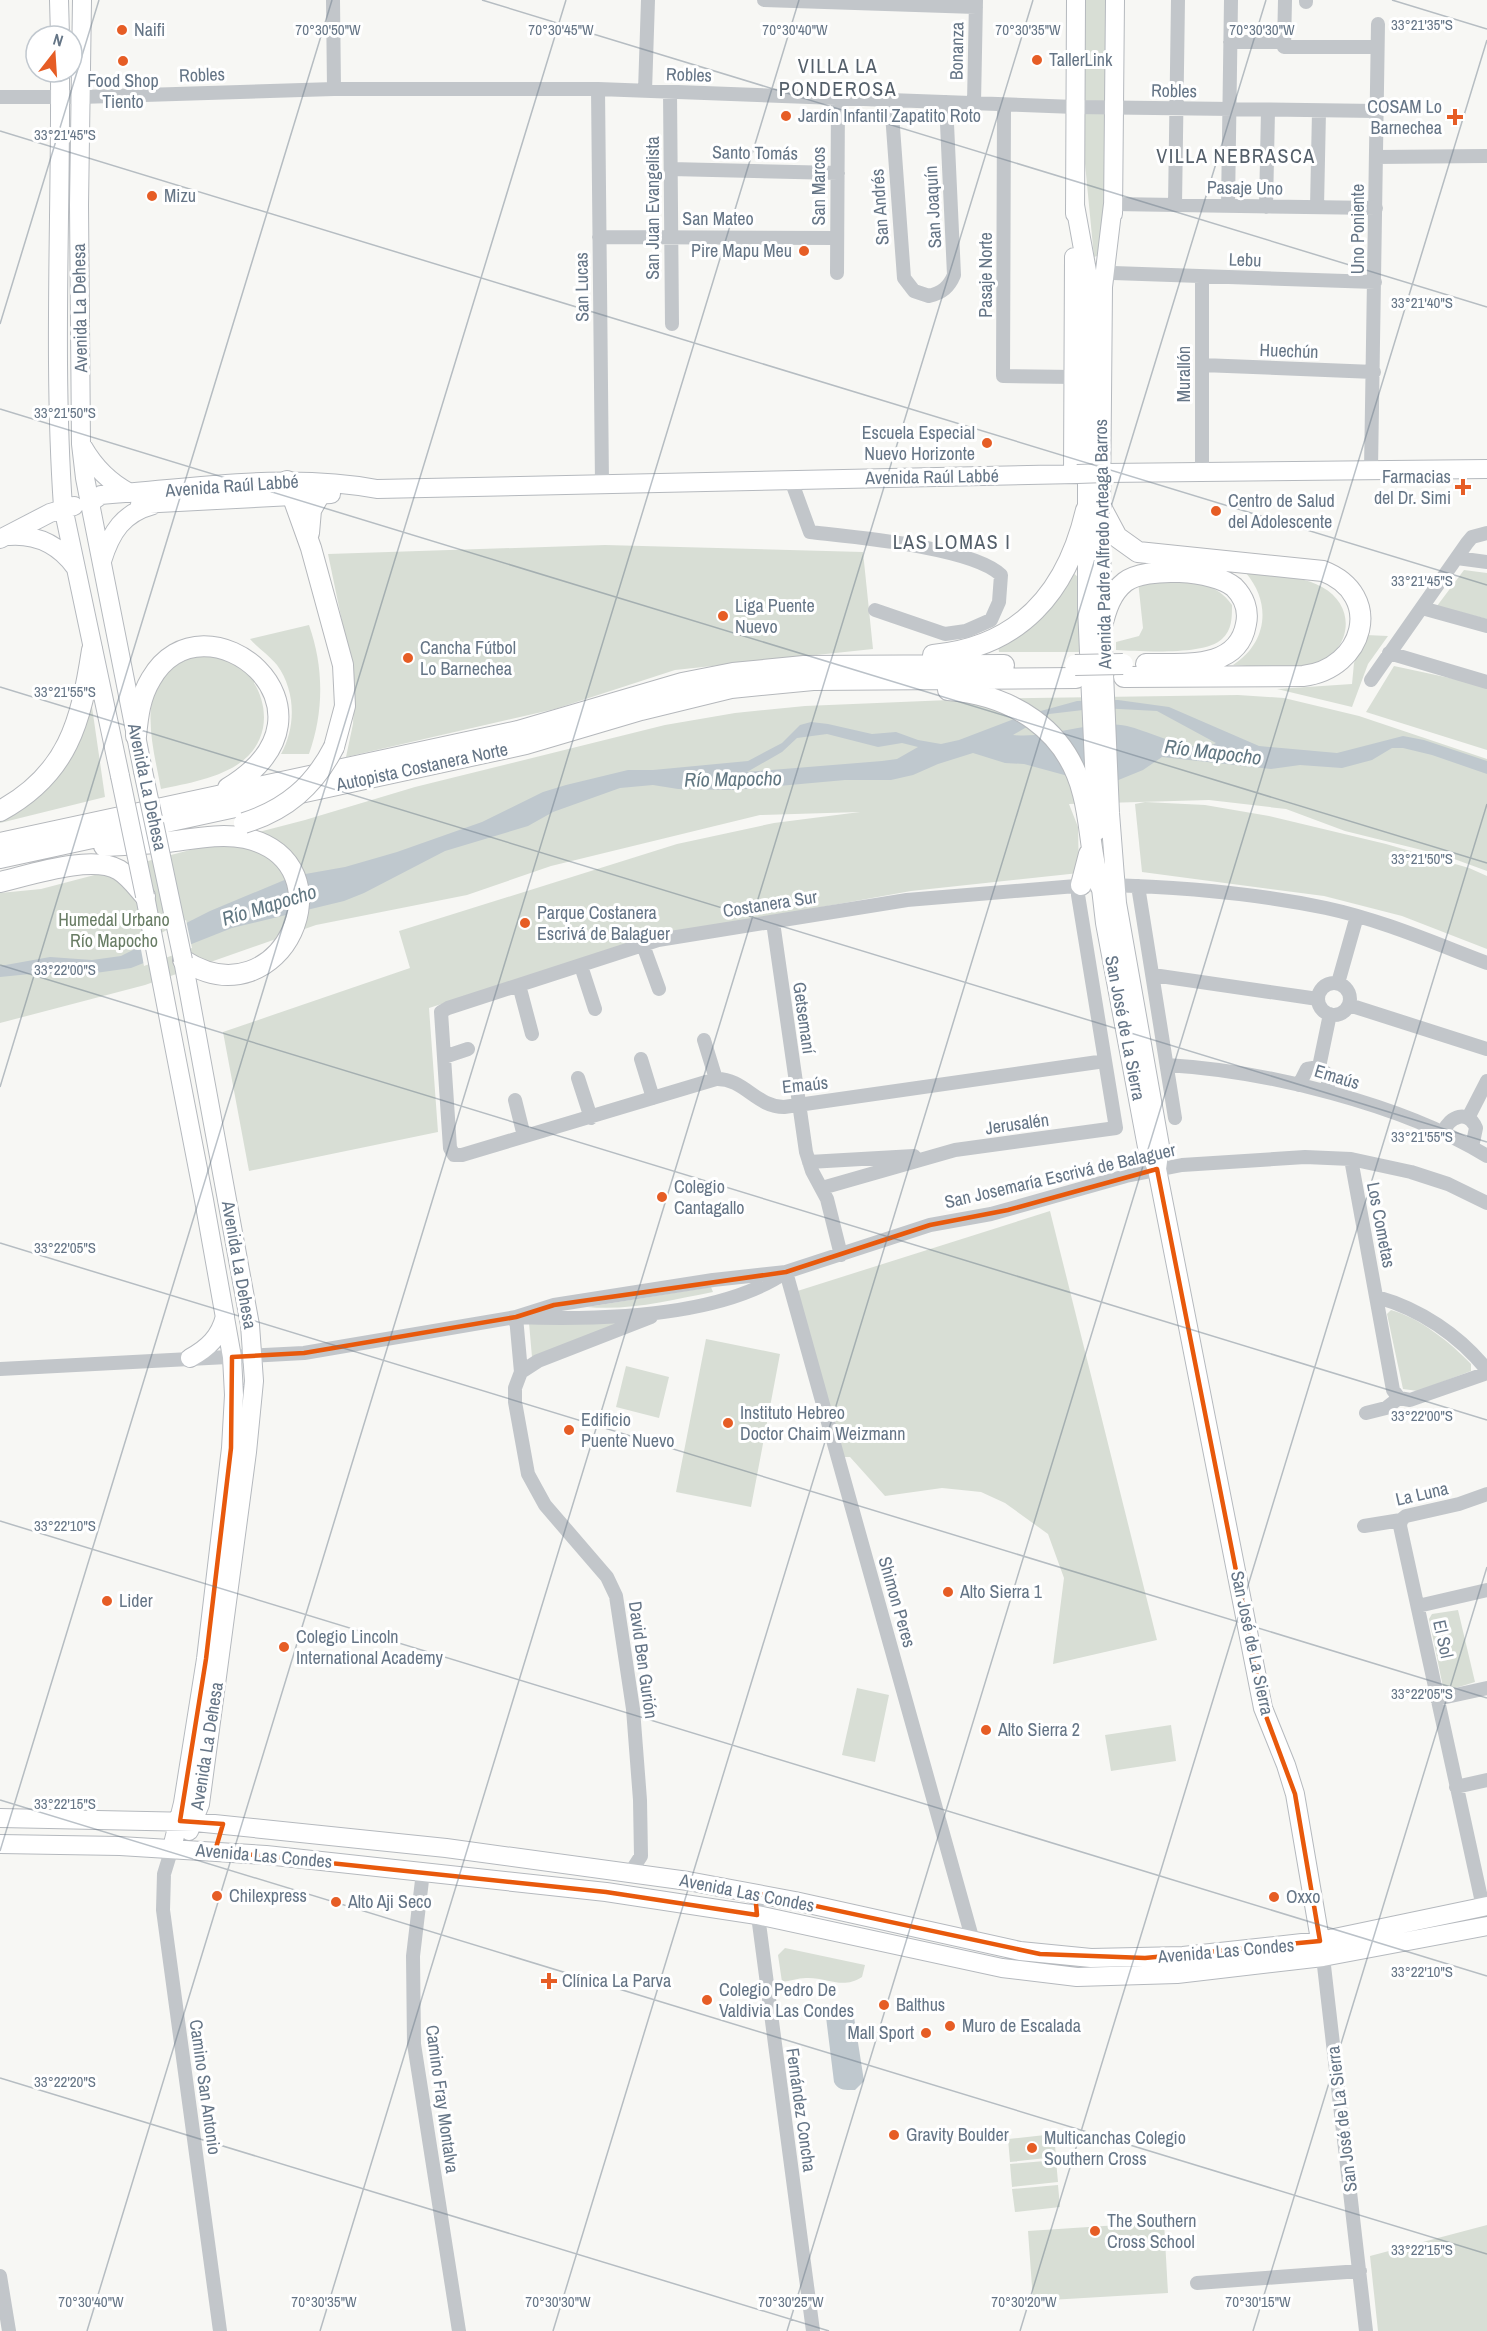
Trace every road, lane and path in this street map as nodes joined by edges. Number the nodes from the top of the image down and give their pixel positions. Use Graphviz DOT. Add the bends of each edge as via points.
graph roads {
  1 [pos="59,0"];
  2 [pos="82,0"];
  3 [pos="333,0"];
  4 [pos="648,0"];
  5 [pos="764,0"];
  6 [pos="1076,0"];
  7 [pos="1114,0"];
  8 [pos="1178,0"];
  9 [pos="1231,0"];
  10 [pos="1285,0"];
  11 [pos="976,4"];
  12 [pos="60,24"];
  13 [pos="1378,24"];
  14 [pos="1230,42"];
  15 [pos="1284,44"];
  16 [pos="1377,47"];
  17 [pos="60,84"];
  18 [pos="334,89"];
  19 [pos="598,89"];
  20 [pos="645,91"];
  21 [pos="670,92"];
  22 [pos="0,97"];
  23 [pos="60,98"];
  24 [pos="81,98"];
  25 [pos="838,98"];
  26 [pos="891,100"];
  27 [pos="946,102"];
  28 [pos="974,104"];
  29 [pos="1004,105"];
  30 [pos="1076,107"];
  31 [pos="1114,108"];
  32 [pos="1176,108"];
  33 [pos="1229,109"];
  34 [pos="1268,110"];
  35 [pos="1318,111"];
  36 [pos="1377,111"];
  37 [pos="1487,156"];
  38 [pos="1376,157"];
  39 [pos="671,169"];
  40 [pos="838,173"];
  41 [pos="1113,204"];
  42 [pos="1075,205"];
  43 [pos="1176,205"];
  44 [pos="1228,206"];
  45 [pos="1266,207"];
  46 [pos="1317,207"];
  47 [pos="1376,208"];
  48 [pos="599,237"];
  49 [pos="671,237"];
  50 [pos="837,238"];
  51 [pos="837,273"];
  52 [pos="1113,273"];
  53 [pos="1202,277"];
  54 [pos="1375,282"];
  55 [pos="929,296"];
  56 [pos="672,324"];
  57 [pos="1202,365"];
  58 [pos="1374,372"];
  59 [pos="1074,377"];
  60 [pos="81,444"];
  61 [pos="1487,469"];
  62 [pos="1371,470"];
  63 [pos="1202,471"];
  64 [pos="1109,473"];
  65 [pos="1075,474"];
  66 [pos="791,480"];
  67 [pos="602,484"];
  68 [pos="290,488"];
  69 [pos="377,489"];
  70 [pos="130,493"];
  71 [pos="320,494"];
  72 [pos="90,503"];
  73 [pos="159,503"];
  74 [pos="63,507"];
  75 [pos="1094,508"];
  76 [pos="1487,533"];
  77 [pos="4,538"];
  78 [pos="314,557"];
  79 [pos="1457,558"];
  80 [pos="102,562"];
  81 [pos="1487,562"];
  82 [pos="75,567"];
  83 [pos="1422,608"];
  84 [pos="875,610"];
  85 [pos="1102,626"];
  86 [pos="1487,626"];
  87 [pos="93,650"];
  88 [pos="1389,653"];
  89 [pos="1086,671"];
  90 [pos="1124,671"];
  91 [pos="841,672"];
  92 [pos="1371,680"];
  93 [pos="1487,682"];
  94 [pos="136,736"];
  95 [pos="218,794"];
  96 [pos="0,811"];
  97 [pos="1098,812"];
  98 [pos="245,831"];
  99 [pos="0,843"];
  100 [pos="0,858"];
  101 [pos="0,882"];
  102 [pos="1099,885"];
  103 [pos="1138,885"];
  104 [pos="145,896"];
  105 [pos="1357,916"];
  106 [pos="773,922"];
  107 [pos="643,945"];
  108 [pos="183,960"];
  109 [pos="1487,963"];
  110 [pos="581,966"];
  111 [pos="1153,975"];
  112 [pos="1338,983"];
  113 [pos="519,985"];
  114 [pos="659,989"];
  115 [pos="1318,999"];
  116 [pos="1349,1005"];
  117 [pos="595,1009"];
  118 [pos="1330,1014"];
  119 [pos="532,1034"];
  120 [pos="704,1040"];
  121 [pos="468,1049"];
  122 [pos="1487,1049"];
  123 [pos="444,1057"];
  124 [pos="642,1059"];
  125 [pos="1105,1061"];
  126 [pos="1167,1065"];
  127 [pos="1319,1067"];
  128 [pos="579,1078"];
  129 [pos="716,1079"];
  130 [pos="1487,1081"];
  131 [pos="1299,1085"];
  132 [pos="1328,1092"];
  133 [pos="653,1098"];
  134 [pos="515,1100"];
  135 [pos="798,1105"];
  136 [pos="591,1118"];
  137 [pos="1175,1118"];
  138 [pos="1468,1118"];
  139 [pos="1116,1128"];
  140 [pos="1443,1132"];
  141 [pos="524,1136"];
  142 [pos="1472,1147"];
  143 [pos="1487,1156"];
  144 [pos="924,1157"];
  145 [pos="1351,1159"];
  146 [pos="809,1162"];
  147 [pos="1157,1169"];
  148 [pos="822,1188"];
  149 [pos="1487,1203"];
  150 [pos="841,1255"];
  151 [pos="786,1272"];
  152 [pos="713,1280"];
  153 [pos="1377,1297"];
  154 [pos="708,1303"];
  155 [pos="664,1312"];
  156 [pos="225,1316"];
  157 [pos="516,1317"];
  158 [pos="254,1357"];
  159 [pos="190,1358"];
  160 [pos="232,1358"];
  161 [pos="0,1369"];
  162 [pos="1487,1371"];
  163 [pos="521,1372"];
  164 [pos="1399,1398"];
  165 [pos="1366,1413"];
  166 [pos="1487,1494"];
  167 [pos="1401,1520"];
  168 [pos="1364,1526"];
  169 [pos="1487,1590"];
  170 [pos="1418,1606"];
  171 [pos="1487,1688"];
  172 [pos="1437,1699"];
  173 [pos="1487,1780"];
  174 [pos="1456,1786"];
  175 [pos="0,1818"];
  176 [pos="187,1821"];
  177 [pos="232,1825"];
  178 [pos="0,1844"];
  179 [pos="172,1848"];
  180 [pos="215,1851"];
  181 [pos="423,1872"];
  182 [pos="630,1873"];
  183 [pos="606,1892"];
  184 [pos="755,1893"];
  185 [pos="1485,1906"];
  186 [pos="757,1915"];
  187 [pos="1487,1926"];
  188 [pos="973,1941"];
  189 [pos="1321,1949"];
  190 [pos="1360,2271"];
  191 [pos="0,2276"];
  192 [pos="1197,2283"];
  193 [pos="9,2331"];
  194 [pos="220,2331"];
  195 [pos="459,2331"];
  196 [pos="813,2331"];
  197 [pos="1366,2331"];
  1 -- 12 [label="main road"];
  2 -- 24 [label="main road, Avenida La Dehesa"];
  3 -- 18 [label="street"];
  4 -- 20 [label="street"];
  5 -- 11 [label="street"];
  6 -- 30 [label="main road, Avenida Padre Alfredo Arteaga Barros"];
  7 -- 31 [label="main road, Avenida Padre Alfredo Arteaga Barros"];
  8 -- 32 [label="street"];
  9 -- 14 [label="street"];
  10 -- 15 [label="street"];
  11 -- 28 [label="street, Bonanza"];
  13 -- 16 [label="street, Uno Poniente"];
  14 -- 15 [label="street"];
  14 -- 33 [label="street"];
  15 -- 16 [label="street"];
  16 -- 36 [label="street, Uno Poniente"];
  17 -- 23 [label="main road, Avenida La Dehesa"];
  18 -- 19 [label="street, Robles"];
  18 -- 24 [label="street, Robles"];
  19 -- 20 [label="street, Robles"];
  19 -- 48 [label="street, San Lucas"];
  20 -- 21 [label="street, Robles"];
  21 -- 25 [label="street, Robles"];
  21 -- 39 [label="street, San Juan Evangelista"];
  22 -- 23 [label="street, Robles"];
  23 -- 24 [label="street, Robles"];
  23 -- 74 [label="main road, Avenida La Dehesa"];
  24 -- 60 [label="main road, Avenida La Dehesa"];
  25 -- 26 [label="street, Robles"];
  25 -- 40 [label="street, San Marcos"];
  26 -- 27 [label="street, Robles"];
  26 -- 55 [label="street, San Andrés" via="904,278 914,291"];
  27 -- 28 [label="street, Robles"];
  27 -- 55 [label="street, San Joaquín" via="954,274 950,285"];
  28 -- 29 [label="street, Robles"];
  29 -- 30 [label="street, Robles"];
  29 -- 59 [label="street, Pasaje Norte" via="1004,376"];
  30 -- 31 [label="street, Robles"];
  30 -- 42 [label="main road, Avenida Padre Alfredo Arteaga Barros"];
  31 -- 32 [label="street, Robles"];
  31 -- 41 [label="main road, Avenida Padre Alfredo Arteaga Barros"];
  32 -- 33 [label="street, Robles"];
  32 -- 43 [label="street"];
  33 -- 34 [label="street, Robles"];
  33 -- 44 [label="street"];
  34 -- 35 [label="street, Robles"];
  34 -- 45 [label="street"];
  35 -- 36 [label="street, Robles"];
  35 -- 46 [label="street"];
  36 -- 38 [label="street, Uno Poniente"];
  37 -- 38 [label="street"];
  38 -- 47 [label="street, Uno Poniente"];
  39 -- 40 [label="street, Santo Tomás"];
  39 -- 49 [label="street, San Juan Evangelista"];
  40 -- 50 [label="street, San Marcos"];
  41 -- 43 [label="street, Pasaje Uno"];
  41 -- 52 [label="main road, Avenida Padre Alfredo Arteaga Barros"];
  41 -- 75 [label="main road, Avenida Padre Alfredo Arteaga Barros" via="1103,287"];
  42 -- 59 [label="main road, Avenida Padre Alfredo Arteaga Barros"];
  42 -- 75 [label="main road, Avenida Padre Alfredo Arteaga Barros" via="1087,271"];
  43 -- 44 [label="street, Pasaje Uno"];
  44 -- 45 [label="street, Pasaje Uno"];
  45 -- 46 [label="street, Pasaje Uno"];
  46 -- 47 [label="street, Pasaje Uno"];
  47 -- 54 [label="street, Uno Poniente"];
  48 -- 49 [label="street, San Mateo"];
  48 -- 67 [label="street, San Lucas"];
  49 -- 50 [label="street, San Mateo"];
  49 -- 56 [label="street, San Juan Evangelista"];
  50 -- 51 [label="street, San Marcos"];
  52 -- 53 [label="street, Lebu"];
  52 -- 64 [label="main road, Avenida Padre Alfredo Arteaga Barros"];
  53 -- 54 [label="street, Lebu"];
  53 -- 57 [label="street, Murallón"];
  54 -- 58 [label="street, Uno Poniente"];
  57 -- 58 [label="street, Huechún"];
  57 -- 63 [label="street, Murallón"];
  58 -- 62 [label="street, Uno Poniente"];
  59 -- 65 [label="main road, Avenida Padre Alfredo Arteaga Barros"];
  60 -- 70 [label="main road" via="105,478"];
  60 -- 72 [label="main road, Avenida La Dehesa"];
  61 -- 62 [label="main road, Avenida Raúl Labbé"];
  62 -- 63 [label="main road, Avenida Raúl Labbé"];
  63 -- 64 [label="main road, Avenida Raúl Labbé"];
  64 -- 65 [label="main road, Avenida Raúl Labbé, bridge"];
  65 -- 66 [label="main road, Avenida Raúl Labbé"];
  66 -- 67 [label="main road, Avenida Raúl Labbé"];
  66 -- 84 [label="street" via="810,532 950,553 995,569 1001,575 999,602 991,620 966,631 945,634"];
  67 -- 69 [label="main road, Avenida Raúl Labbé"];
  68 -- 69 [label="main road, Avenida Raúl Labbé" via="321,481"];
  68 -- 70 [label="main road, Avenida Raúl Labbé"];
  68 -- 71 [label="main road, Avenida Raúl Labbé"];
  68 -- 73 [label="main road, Avenida Raúl Labbé"];
  68 -- 78 [label="highway"];
  69 -- 71 [label="main road, Avenida Raúl Labbé"];
  70 -- 72 [label="main road, Avenida Raúl Labbé" via="101,495"];
  71 -- 78 [label="highway" via="310,518"];
  72 -- 73 [label="main road, Avenida Raúl Labbé"];
  72 -- 74 [label="main road, Avenida Raúl Labbé"];
  72 -- 80 [label="main road, Avenida La Dehesa"];
  73 -- 80 [label="main road" via="138,510 119,524"];
  74 -- 77 [label="main road, Avenida Raúl Labbé"];
  74 -- 82 [label="main road, Avenida La Dehesa"];
  75 -- 85 [label="main road, Avenida Padre Alfredo Arteaga Barros"];
  75 -- 89 [label="main road, Avenida Padre Alfredo Arteaga Barros"];
  75 -- 90 [label="highway" via="1117,537 1138,552 1323,571 1345,584 1360,613 1352,649 1342,662 1321,673 1303,676"];
  75 -- 91 [label="highway" via="1054,590 1034,613 1009,632 954,652"];
  76 -- 79 [label="street" via="1472,537"];
  77 -- 82 [label="main road" via="29,536 49,543"];
  78 -- 98 [label="highway, bridge" via="336,636 346,692 342,721 334,747 316,776 295,798"];
  79 -- 81 [label="street"];
  79 -- 83 [label="street"];
  80 -- 94 [label="main road, Avenida La Dehesa"];
  82 -- 87 [label="main road, Avenida La Dehesa"];
  83 -- 86 [label="street"];
  83 -- 88 [label="street"];
  85 -- 89 [label="main road, Avenida Padre Alfredo Arteaga Barros"];
  85 -- 90 [label="highway" via="1118,588 1145,574 1212,576 1234,587 1243,598 1247,612 1244,634 1237,646 1221,658"];
  87 -- 96 [label="highway" via="83,703 69,744 42,782"];
  87 -- 104 [label="main road, Avenida La Dehesa, bridge"];
  88 -- 92 [label="street"];
  88 -- 93 [label="street"];
  89 -- 90 [label="highway"];
  89 -- 91 [label="highway"];
  89 -- 97 [label="main road, Avenida Padre Alfredo Arteaga Barros"];
  91 -- 95 [label="highway, Autopista Costanera Norte" via="759,669 707,678 518,731"];
  91 -- 97 [label="highway" via="913,687 979,694 1031,716 1056,739"];
  91 -- 100 [label="highway, Autopista Costanera Norte" via="703,694 485,754"];
  94 -- 95 [label="highway" via="144,694 154,673 170,658 207,647 229,650 247,659 261,672 274,694 277,729 272,745 257,767"];
  94 -- 108 [label="main road, Avenida La Dehesa, bridge"];
  95 -- 99 [label="highway, Autopista Costanera Norte"];
  97 -- 102 [label="main road, Avenida Padre Alfredo Arteaga Barros"];
  97 -- 102 [label="highway" via="1090,846"];
  98 -- 100 [label="highway"];
  98 -- 108 [label="highway" via="282,859 294,875 299,894 293,932 266,964 231,974 206,971"];
  101 -- 104 [label="highway" via="103,864 123,872"];
  102 -- 103 [label="street"];
  102 -- 106 [label="street, Costanera Sur" via="907,900"];
  102 -- 125 [label="street, San José de La Sierra" via="1078,895"];
  102 -- 147 [label="main road, San José de La Sierra" via="1147,1148"];
  103 -- 105 [label="street" via="1227,893"];
  103 -- 111 [label="street, San José de La Sierra"];
  104 -- 156 [label="main road, Avenida La Dehesa"];
  105 -- 109 [label="street"];
  105 -- 112 [label="street"];
  106 -- 107 [label="street, Costanera Sur"];
  106 -- 135 [label="street, Getsemaní"];
  107 -- 110 [label="street, Costanera Sur"];
  107 -- 114 [label="street"];
  108 -- 158 [label="main road, Avenida La Dehesa"];
  110 -- 113 [label="street, Costanera Sur"];
  110 -- 117 [label="street"];
  111 -- 115 [label="street"];
  111 -- 126 [label="street, San José de La Sierra"];
  112 -- 115 [label="street" via="1324,986"];
  112 -- 116 [label="street" via="1350,994"];
  113 -- 119 [label="street"];
  113 -- 123 [label="street, Costanera Sur" via="441,1012"];
  115 -- 118 [label="street" via="1322,1009"];
  116 -- 118 [label="street" via="1344,1012"];
  116 -- 122 [label="street"];
  118 -- 127 [label="street"];
  120 -- 129 [label="street"];
  121 -- 123 [label="street"];
  123 -- 141 [label="street" via="449,1144 453,1154 462,1155"];
  124 -- 133 [label="street"];
  125 -- 135 [label="street, Emaús"];
  125 -- 139 [label="street, San José de La Sierra"];
  126 -- 131 [label="street, Emaús"];
  126 -- 137 [label="street, San José de La Sierra"];
  127 -- 131 [label="street" via="1307,1069"];
  127 -- 132 [label="street" via="1328,1075"];
  128 -- 136 [label="street"];
  129 -- 133 [label="street"];
  129 -- 135 [label="street, Emaús" via="735,1082 771,1106"];
  130 -- 138 [label="street"];
  131 -- 132 [label="street, Emaús"];
  132 -- 140 [label="street, Emaús"];
  133 -- 136 [label="street"];
  134 -- 141 [label="street"];
  135 -- 146 [label="street, Getsemaní"];
  136 -- 141 [label="street"];
  138 -- 140 [label="street" via="1451,1119"];
  138 -- 142 [label="street" via="1476,1128"];
  139 -- 144 [label="street, Jerusalén"];
  140 -- 142 [label="street, Emaús"];
  142 -- 143 [label="street, Emaús"];
  144 -- 146 [label="street, Jerusalén"];
  144 -- 148 [label="street, Jerusalén"];
  145 -- 147 [label="street, San Josemaría Escrivá de Balaguer" via="1305,1157"];
  145 -- 149 [label="street, San Josemaría Escrivá de Balaguer" via="1412,1172"];
  145 -- 153 [label="street, Los Cometas"];
  146 -- 148 [label="street, Getsemaní"];
  147 -- 150 [label="street, San Josemaría Escrivá de Balaguer" via="1008,1210 930,1225"];
  147 -- 189 [label="main road, San José de La Sierra" via="1263,1708 1295,1794"];
  148 -- 150 [label="street, Getsemaní"];
  150 -- 151 [label="street, San Josemaría Escrivá de Balaguer"];
  151 -- 152 [label="street, San Josemaría Escrivá de Balaguer"];
  151 -- 154 [label="street, San Josemaría Escrivá de Balaguer" via="764,1285"];
  151 -- 188 [label="street, Shimon Peres"];
  152 -- 154 [label="street" via="720,1289"];
  152 -- 157 [label="street, San Josemaría Escrivá de Balaguer" via="554,1305"];
  153 -- 162 [label="street" via="1433,1322 1459,1341"];
  153 -- 164 [label="street, Los Cometas" via="1393,1390"];
  154 -- 155 [label="street, San Josemaría Escrivá de Balaguer"];
  155 -- 157 [label="street, San Josemaría Escrivá de Balaguer"];
  155 -- 163 [label="street" via="538,1361"];
  156 -- 159 [label="main road" via="212,1343"];
  156 -- 160 [label="main road, Avenida La Dehesa"];
  157 -- 158 [label="street, San Josemaría Escrivá de Balaguer" via="304,1353"];
  157 -- 163 [label="street, David Ben Gurión"];
  158 -- 160 [label="street, San Josemaría Escrivá de Balaguer"];
  158 -- 176 [label="main road, Avenida La Dehesa" via="251,1412 217,1693 200,1804"];
  159 -- 160 [label="street, San Josemaría Escrivá de Balaguer"];
  159 -- 161 [label="street, San Josemaría Escrivá de Balaguer"];
  160 -- 176 [label="main road, Avenida La Dehesa" via="231,1448"];
  162 -- 164 [label="street" via="1410,1400"];
  163 -- 182 [label="street, David Ben Gurión" via="514,1402 528,1474 544,1505 602,1570 616,1596 635,1725 640,1800 641,1856"];
  164 -- 165 [label="street" via="1386,1408"];
  166 -- 167 [label="street, La Luna"];
  167 -- 168 [label="street, La Luna"];
  167 -- 170 [label="street, El Sol"];
  169 -- 170 [label="street"];
  170 -- 172 [label="street, El Sol"];
  171 -- 172 [label="street"];
  172 -- 174 [label="street, El Sol"];
  173 -- 174 [label="street"];
  174 -- 185 [label="street, El Sol"];
  175 -- 176 [label="main road, Avenida Las Condes"];
  176 -- 177 [label="main road, Avenida Las Condes"];
  176 -- 179 [label="main road, Avenida La Dehesa"];
  177 -- 180 [label="main road" via="221,1833"];
  177 -- 182 [label="main road, Avenida Las Condes"];
  178 -- 179 [label="main road, Avenida Las Condes"];
  179 -- 180 [label="main road, Avenida Las Condes"];
  179 -- 194 [label="street, Camino San Antonio" via="164,1874 163,1910"];
  180 -- 181 [label="main road, Avenida Las Condes"];
  181 -- 183 [label="main road, Avenida Las Condes"];
  181 -- 195 [label="street, Camino Fray Montalva" via="413,1956 414,2044"];
  182 -- 183 [label="main road" via="621,1884"];
  182 -- 184 [label="main road, Avenida Las Condes"];
  183 -- 186 [label="main road, Avenida Las Condes"];
  184 -- 186 [label="street, Fernández Concha"];
  184 -- 188 [label="main road, Avenida Las Condes"];
  185 -- 189 [label="main road, Avenida Las Condes" via="1362,1935"];
  186 -- 189 [label="main road, Avenida Las Condes" via="944,1957 1056,1976 1177,1974"];
  186 -- 196 [label="street, Fernández Concha"];
  187 -- 189 [label="main road, Avenida Las Condes"];
  188 -- 189 [label="main road, Avenida Las Condes" via="1041,1954 1114,1959"];
  189 -- 190 [label="street, San José de La Sierra"];
  190 -- 192 [label="street"];
  190 -- 197 [label="street, San José de La Sierra"];
  191 -- 193 [label="street"];
}
